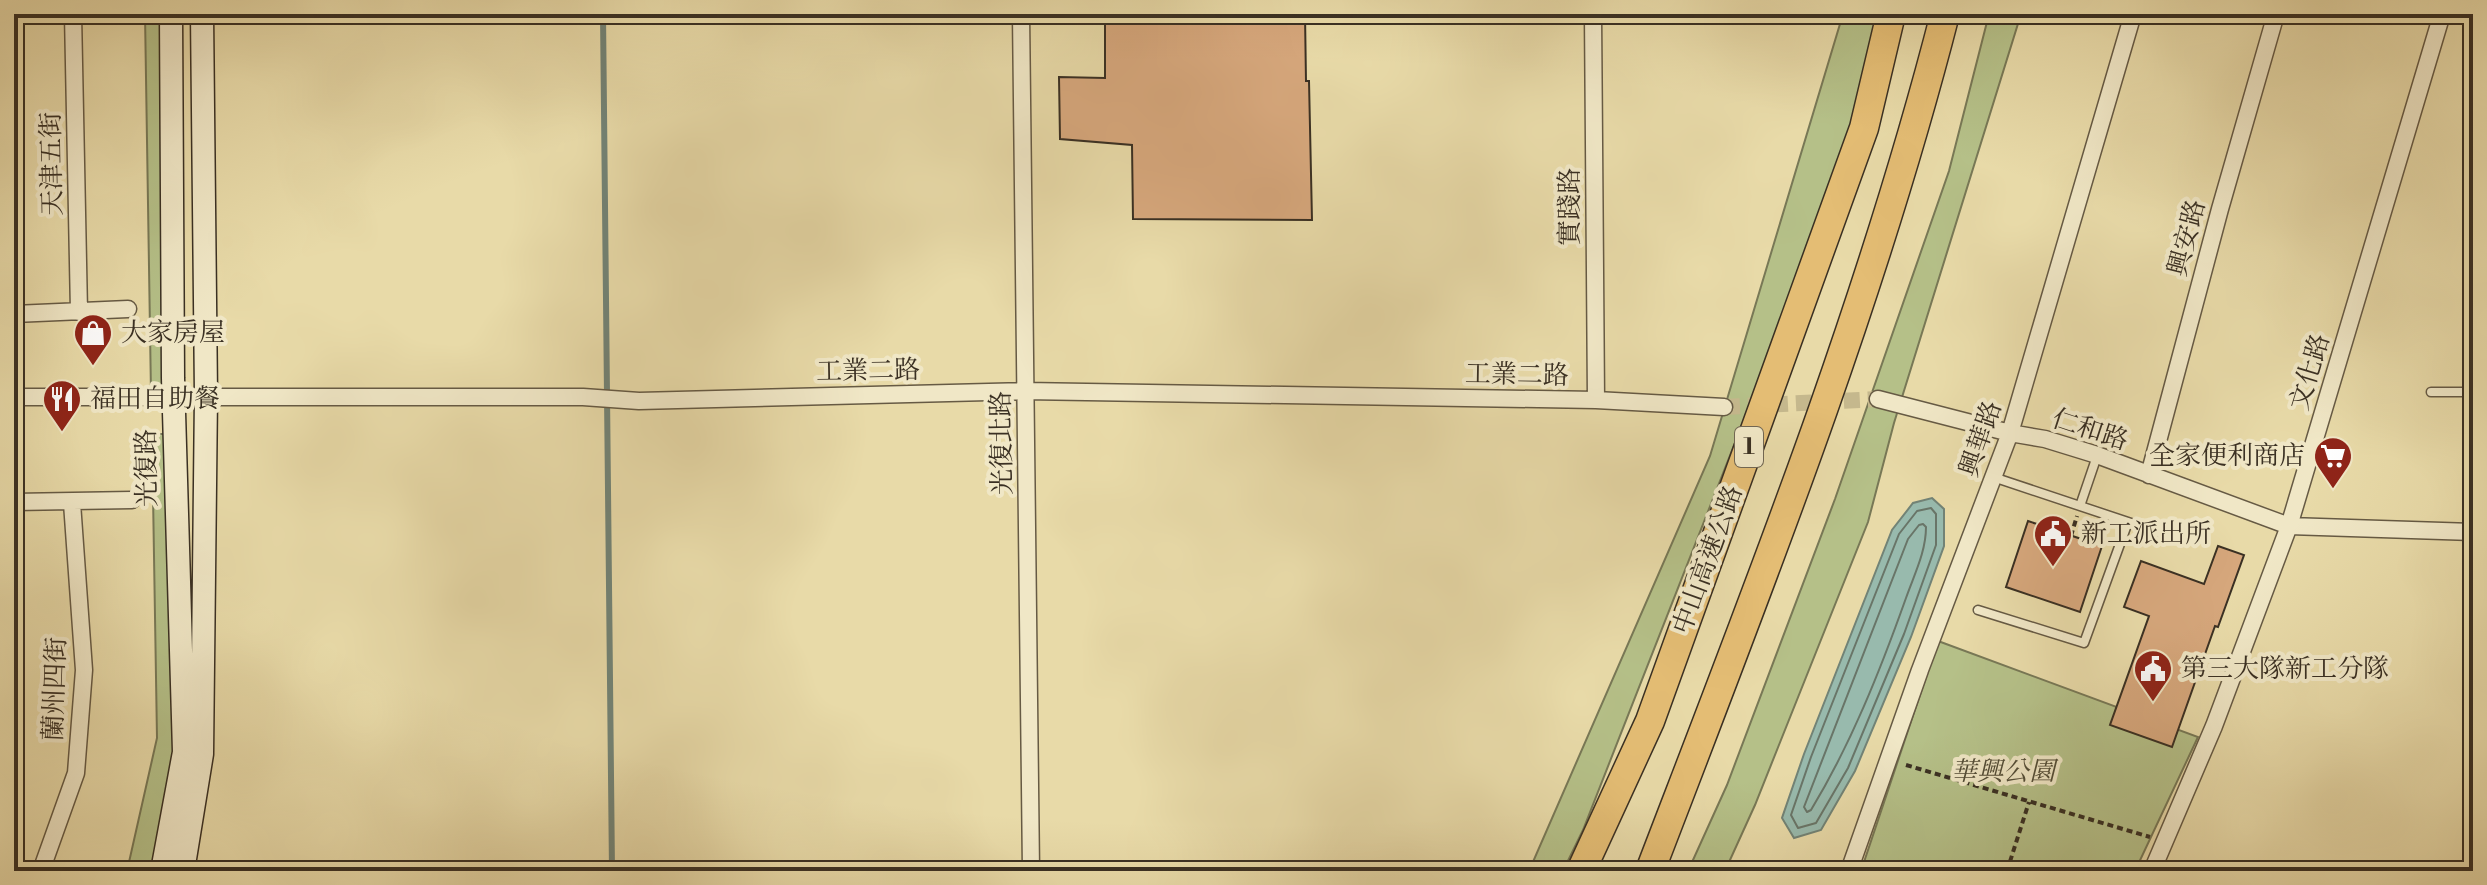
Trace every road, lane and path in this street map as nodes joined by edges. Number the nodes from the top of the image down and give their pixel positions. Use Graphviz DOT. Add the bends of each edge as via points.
graph roads {
  1 [pos="73,14"];
  2 [pos="171,14"];
  3 [pos="202,14"];
  4 [pos="1021,14"];
  5 [pos="1593,14"];
  6 [pos="1891,14"];
  7 [pos="1945,14"];
  8 [pos="2133,14"];
  9 [pos="2276,14"];
  10 [pos="2442,14"];
  11 [pos="128,309"];
  12 [pos="79,312"];
  13 [pos="14,314"];
  14 [pos="1025,391"];
  15 [pos="2431,392"];
  16 [pos="2473,392"];
  17 [pos="173,395"];
  18 [pos="206,395"];
  19 [pos="14,397"];
  20 [pos="1878,399"];
  21 [pos="1596,400"];
  22 [pos="1724,407"];
  23 [pos="2010,433"];
  24 [pos="2097,455"];
  25 [pos="2149,475"];
  26 [pos="1993,477"];
  27 [pos="132,500"];
  28 [pos="14,502"];
  29 [pos="72,503"];
  30 [pos="2080,506"];
  31 [pos="2128,522"];
  32 [pos="2289,526"];
  33 [pos="2473,532"];
  34 [pos="2182,540"];
  35 [pos="1978,610"];
  36 [pos="1898,763"];
  37 [pos="2029,802"];
  38 [pos="2157,839"];
  39 [pos="41,871"];
  40 [pos="162,871"];
  41 [pos="183,871"];
  42 [pos="1031,871"];
  43 [pos="1581,871"];
  44 [pos="1650,871"];
  45 [pos="1849,871"];
  46 [pos="2007,871"];
  47 [pos="2152,871"];
  1 -- 12 [label="street, 天津五街"];
  2 -- 17 [label="street, 光復路"];
  3 -- 18 [label="street"];
  4 -- 14 [label="street, 光復北路"];
  5 -- 21 [label="street, 實踐路"];
  6 -- 43 [label="highway, 中山高速公路 / 1" via="1864,128 1650,721"];
  7 -- 44 [label="highway, 1" via="1888,213 1799,480"];
  8 -- 23 [label="street, 興華路"];
  9 -- 25 [label="street, 興安路"];
  10 -- 32 [label="street, 文化路"];
  11 -- 12 [label="street"];
  12 -- 13 [label="street"];
  14 -- 18 [label="street, 工業二路" via="639,401"];
  14 -- 21 [label="street, 工業二路"];
  14 -- 42 [label="street, 光復北路"];
  15 -- 16 [label="lane"];
  17 -- 18 [label="street, 工業二路"];
  17 -- 19 [label="street, 工業二路"];
  17 -- 40 [label="street, 光復路" via="184,752"];
  18 -- 41 [label="street" via="202,754"];
  20 -- 23 [label="street, 仁和路"];
  21 -- 22 [label="street, 工業二路"];
  23 -- 24 [label="street, 仁和路"];
  23 -- 26 [label="street, 興華路"];
  24 -- 25 [label="street, 仁和路"];
  24 -- 30 [label="lane"];
  25 -- 32 [label="street, 仁和路"];
  26 -- 30 [label="lane"];
  26 -- 45 [label="street, 興華路"];
  27 -- 29 [label="street"];
  28 -- 29 [label="street"];
  29 -- 39 [label="street, 蘭州四街" via="84,670 76,773"];
  30 -- 31 [label="lane"];
  31 -- 34 [label="lane"];
  31 -- 35 [label="lane" via="2084,643"];
  32 -- 33 [label="street, 仁和路"];
  32 -- 47 [label="street, 文化路" via="2214,726"];
  36 -- 37 [label="path"];
  37 -- 38 [label="path"];
  37 -- 46 [label="path"];
}
